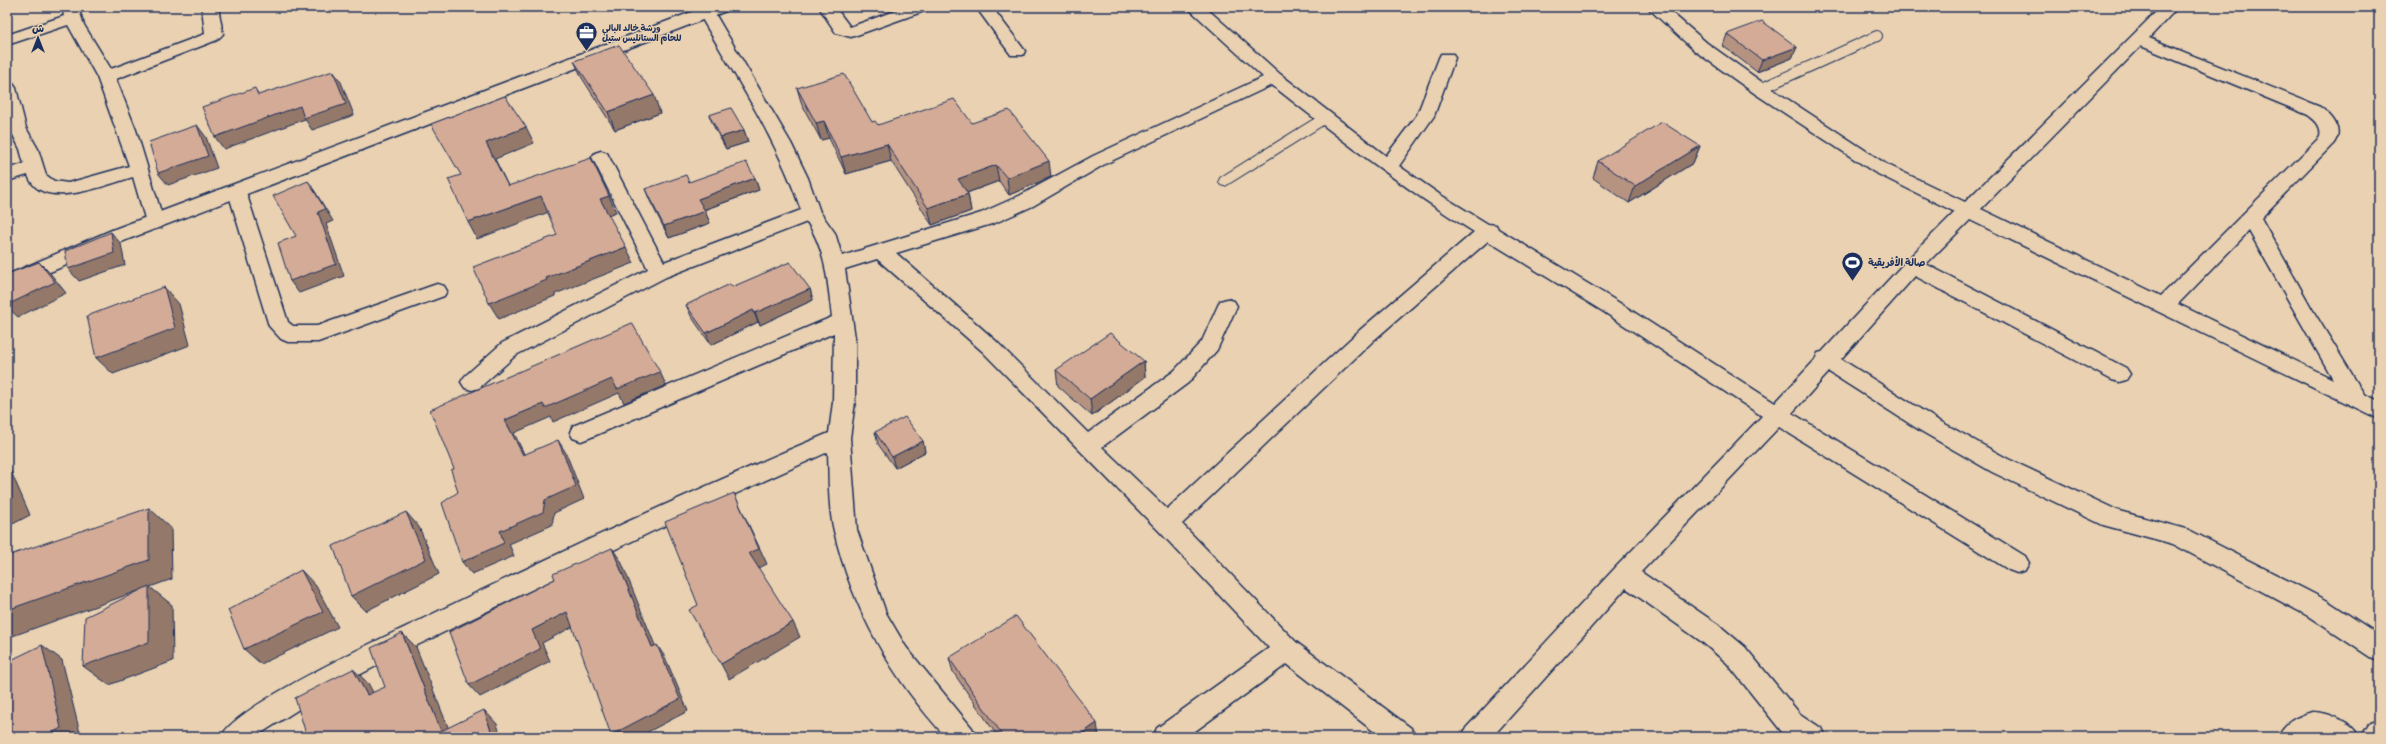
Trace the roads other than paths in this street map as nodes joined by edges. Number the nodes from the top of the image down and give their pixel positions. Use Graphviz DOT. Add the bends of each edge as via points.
graph roads {
  1 [pos="210,7"];
  2 [pos="827,7"];
  3 [pos="921,7"];
  4 [pos="984,7"];
  5 [pos="1195,7"];
  6 [pos="1660,8"];
  7 [pos="2167,8"];
  8 [pos="713,10"];
  9 [pos="72,12"];
  10 [pos="1877,36"];
  11 [pos="2138,39"];
  12 [pos="7,40"];
  13 [pos="1016,51"];
  14 [pos="1447,58"];
  15 [pos="106,77"];
  16 [pos="1274,78"];
  17 [pos="7,88"];
  18 [pos="1760,89"];
  19 [pos="1324,118"];
  20 [pos="12,130"];
  21 [pos="601,157"];
  22 [pos="34,166"];
  23 [pos="1388,167"];
  24 [pos="139,169"];
  25 [pos="7,175"];
  26 [pos="1224,181"];
  27 [pos="237,192"];
  28 [pos="1969,210"];
  29 [pos="811,213"];
  30 [pos="2251,217"];
  31 [pos="155,222"];
  32 [pos="1489,230"];
  33 [pos="882,252"];
  34 [pos="835,265"];
  35 [pos="1913,266"];
  36 [pos="659,272"];
  37 [pos="7,282"];
  38 [pos="437,291"];
  39 [pos="1227,306"];
  40 [pos="2164,306"];
  41 [pos="842,321"];
  42 [pos="1825,359"];
  43 [pos="2119,374"];
  44 [pos="472,382"];
  45 [pos="2356,399"];
  46 [pos="2379,410"];
  47 [pos="1777,415"];
  48 [pos="581,432"];
  49 [pos="839,438"];
  50 [pos="1087,446"];
  51 [pos="1167,524"];
  52 [pos="2017,563"];
  53 [pos="1624,574"];
  54 [pos="2379,649"];
  55 [pos="1287,650"];
  56 [pos="2379,732"];
  57 [pos="234,737"];
  58 [pos="963,737"];
  59 [pos="1166,737"];
  60 [pos="1402,737"];
  61 [pos="1475,737"];
  62 [pos="1812,737"];
  63 [pos="2291,737"];
  64 [pos="2346,737"];
  65 [pos="2374,737"];
  1 -- 15 [label="street" via="216,34 211,38"];
  2 -- 3 [label="street" via="842,30 851,32"];
  4 -- 13 [label="street"];
  5 -- 16 [label="street"];
  6 -- 18 [label="street" via="1701,47"];
  7 -- 11 [label="street"];
  8 -- 27 [label="street"];
  8 -- 29 [label="street" via="799,178"];
  9 -- 12 [label="street"];
  9 -- 15 [label="street"];
  10 -- 18 [label="lane"];
  11 -- 28 [label="street"];
  11 -- 30 [label="street" via="2298,103 2314,111 2329,126 2328,139"];
  14 -- 23 [label="street" via="1425,116"];
  15 -- 24 [label="street"];
  16 -- 19 [label="street"];
  16 -- 33 [label="street" via="1099,160 1013,207 988,218"];
  17 -- 20 [label="street"];
  18 -- 28 [label="street" via="1880,168"];
  19 -- 23 [label="street"];
  19 -- 26 [label="lane"];
  20 -- 22 [label="street" via="29,149"];
  21 -- 36 [label="street"];
  22 -- 24 [label="street" via="38,178 49,187 68,189"];
  22 -- 25 [label="street"];
  23 -- 32 [label="street" via="1432,198"];
  24 -- 31 [label="street"];
  27 -- 31 [label="street"];
  27 -- 38 [label="street" via="279,326 288,334 318,334"];
  28 -- 35 [label="street"];
  28 -- 40 [label="street"];
  29 -- 34 [label="street" via="825,233"];
  29 -- 36 [label="street"];
  30 -- 40 [label="street"];
  30 -- 45 [label="street" via="2301,308"];
  31 -- 37 [label="street" via="38,267"];
  32 -- 47 [label="street"];
  32 -- 51 [label="street" via="1367,335"];
  33 -- 34 [label="street"];
  33 -- 50 [label="street" via="989,346"];
  34 -- 41 [label="street"];
  35 -- 42 [label="street"];
  35 -- 43 [label="street"];
  36 -- 44 [label="street" via="509,349"];
  39 -- 50 [label="street" via="1210,344 1181,377"];
  40 -- 45 [label="street"];
  41 -- 48 [label="street"];
  41 -- 49 [label="street" via="845,338 844,402"];
  42 -- 47 [label="street"];
  42 -- 54 [label="street" via="1889,403 2008,470 2113,519 2161,529 2181,537 2317,608"];
  45 -- 46 [label="street"];
  47 -- 52 [label="street"];
  47 -- 53 [label="street"];
  49 -- 57 [label="street" via="703,496 316,683 268,711"];
  49 -- 58 [label="street" via="840,494 845,530 876,618 897,655"];
  50 -- 51 [label="street"];
  51 -- 55 [label="street"];
  53 -- 61 [label="street"];
  53 -- 62 [label="street" via="1711,634 1736,655 1791,723"];
  55 -- 59 [label="street"];
  55 -- 60 [label="street"];
  56 -- 65 [label="street"];
  63 -- 64 [label="street" via="2302,727 2312,724 2324,724"];
}
